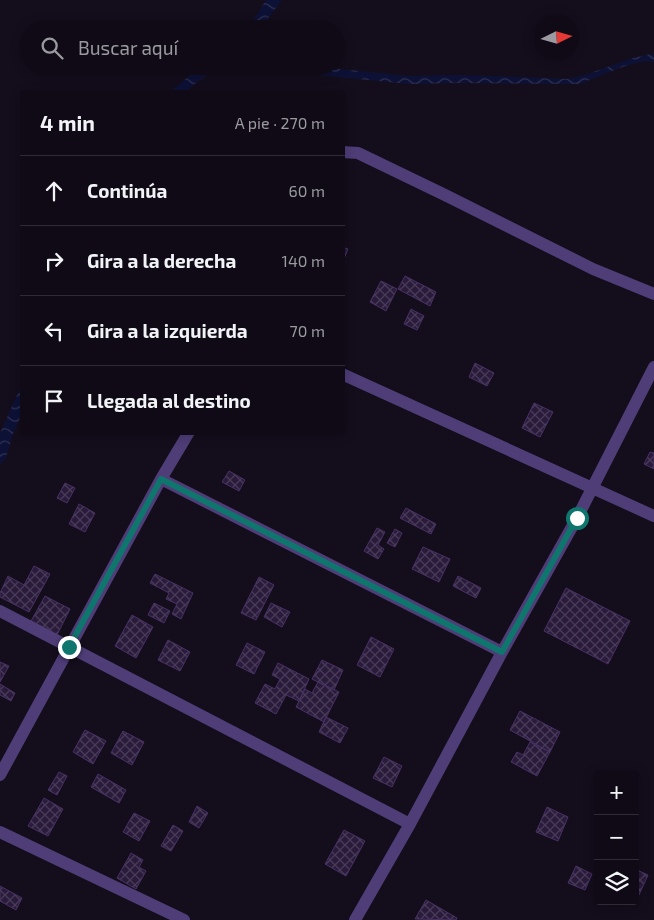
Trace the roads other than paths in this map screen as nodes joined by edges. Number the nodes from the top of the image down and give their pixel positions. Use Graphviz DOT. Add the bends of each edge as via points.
graph roads {
  1 [pos="345,152"];
  2 [pos="654,294"];
  3 [pos="654,367"];
  4 [pos="345,375"];
  5 [pos="187,435"];
  6 [pos="161,479"];
  7 [pos="592,488"];
  8 [pos="654,516"];
  9 [pos="0,611"];
  10 [pos="69,647"];
  11 [pos="502,652"];
  12 [pos="0,775"];
  13 [pos="410,824"];
  14 [pos="0,832"];
  15 [pos="184,920"];
  16 [pos="354,920"];
  1 -- 2 [label="street" via="358,153 593,270"];
  3 -- 7 [label="street"];
  4 -- 7 [label="street"];
  5 -- 6 [label="street"];
  6 -- 10 [label="street"];
  6 -- 11 [label="street"];
  7 -- 8 [label="street"];
  7 -- 11 [label="street"];
  9 -- 10 [label="street"];
  10 -- 12 [label="street"];
  10 -- 13 [label="street"];
  11 -- 13 [label="street"];
  13 -- 16 [label="street"];
  14 -- 15 [label="street"];
}
